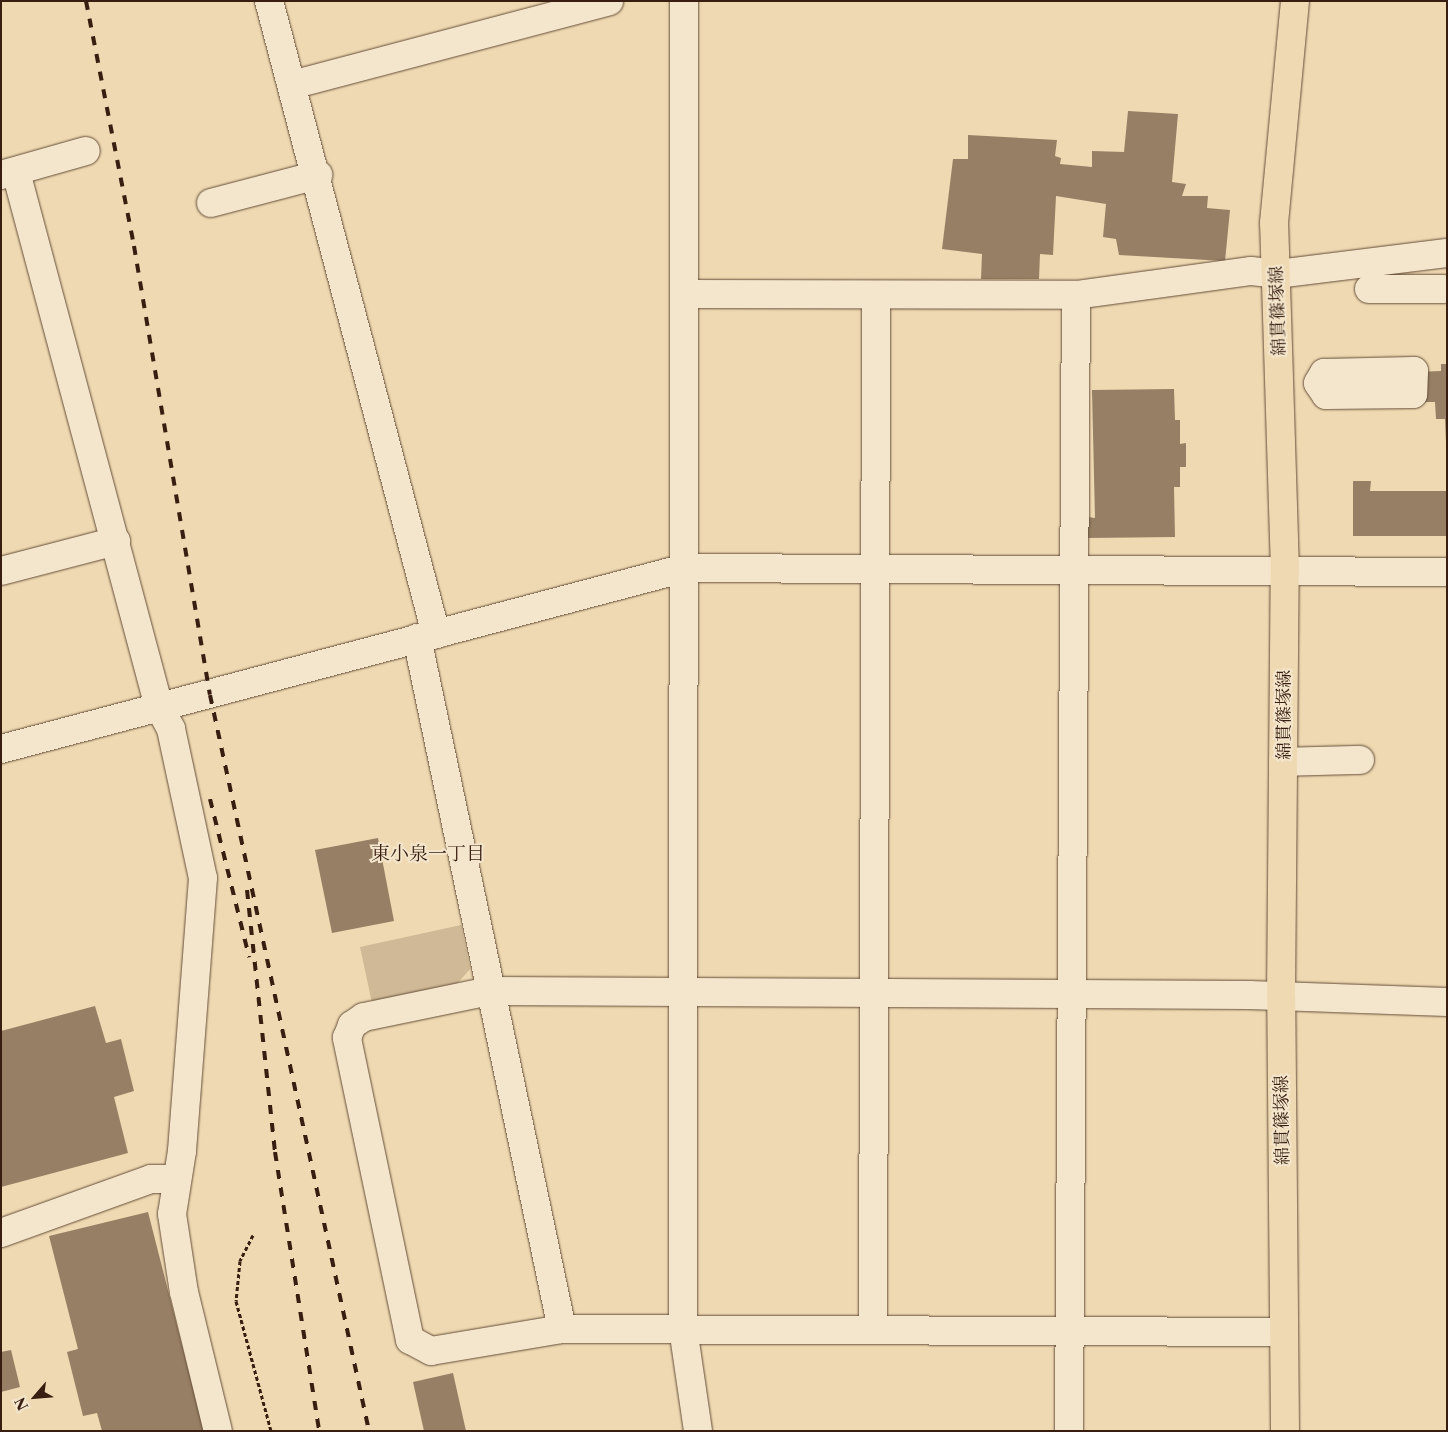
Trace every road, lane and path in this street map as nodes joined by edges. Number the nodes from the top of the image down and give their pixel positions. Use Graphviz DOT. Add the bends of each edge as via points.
graph roads {
  1 [pos="269,1"];
  2 [pos="609,1"];
  3 [pos="684,1"];
  4 [pos="1295,1"];
  5 [pos="292,85"];
  6 [pos="86,151"];
  7 [pos="8,173"];
  8 [pos="318,175"];
  9 [pos="211,203"];
  10 [pos="1447,253"];
  11 [pos="1278,274"];
  12 [pos="1369,289"];
  13 [pos="1444,289"];
  14 [pos="684,294"];
  15 [pos="1076,295"];
  16 [pos="876,296"];
  17 [pos="1280,383"];
  18 [pos="1318,383"];
  19 [pos="116,541"];
  20 [pos="685,568"];
  21 [pos="878,568"];
  22 [pos="1070,568"];
  23 [pos="1285,570"];
  24 [pos="1,571"];
  25 [pos="1447,572"];
  26 [pos="427,636"];
  27 [pos="160,707"];
  28 [pos="1,749"];
  29 [pos="1360,760"];
  30 [pos="1283,762"];
  31 [pos="490,991"];
  32 [pos="683,994"];
  33 [pos="876,994"];
  34 [pos="1069,998"];
  35 [pos="1281,998"];
  36 [pos="1447,1002"];
  37 [pos="176,1178"];
  38 [pos="1,1234"];
  39 [pos="253,1235"];
  40 [pos="683,1328"];
  41 [pos="562,1329"];
  42 [pos="873,1329"];
  43 [pos="1069,1330"];
  44 [pos="1284,1332"];
  45 [pos="218,1431"];
  46 [pos="271,1431"];
  47 [pos="698,1431"];
  48 [pos="1069,1431"];
  49 [pos="1285,1431"];
  1 -- 5 [label="street"];
  2 -- 5 [label="street"];
  3 -- 14 [label="street"];
  4 -- 11 [label="main road, 綿貫篠塚線" via="1274,223"];
  5 -- 8 [label="street"];
  6 -- 7 [label="street"];
  7 -- 19 [label="street"];
  8 -- 9 [label="street"];
  8 -- 26 [label="street"];
  10 -- 11 [label="street"];
  11 -- 15 [label="street" via="1251,271"];
  11 -- 17 [label="main road, 綿貫篠塚線"];
  12 -- 13 [label="street"];
  14 -- 16 [label="street"];
  14 -- 20 [label="street"];
  15 -- 16 [label="street"];
  15 -- 22 [label="street"];
  16 -- 21 [label="street"];
  17 -- 18 [label="street"];
  17 -- 23 [label="main road, 綿貫篠塚線"];
  19 -- 24 [label="street"];
  19 -- 27 [label="street"];
  20 -- 21 [label="street"];
  20 -- 26 [label="street"];
  20 -- 32 [label="street"];
  21 -- 22 [label="street"];
  21 -- 33 [label="street"];
  22 -- 23 [label="street"];
  22 -- 34 [label="street"];
  23 -- 25 [label="street"];
  23 -- 30 [label="main road, 綿貫篠塚線"];
  26 -- 27 [label="street"];
  26 -- 31 [label="street"];
  27 -- 28 [label="street"];
  27 -- 37 [label="street" via="171,729 203,878 182,1151"];
  29 -- 30 [label="street"];
  30 -- 35 [label="main road, 綿貫篠塚線"];
  31 -- 32 [label="street"];
  31 -- 41 [label="street"];
  31 -- 41 [label="street" via="364,1017 352,1024 347,1038 410,1340 431,1351"];
  32 -- 33 [label="street"];
  32 -- 40 [label="street"];
  33 -- 34 [label="street"];
  33 -- 42 [label="street"];
  34 -- 35 [label="street"];
  34 -- 43 [label="street"];
  35 -- 36 [label="street"];
  35 -- 44 [label="main road, 綿貫篠塚線"];
  37 -- 38 [label="street" via="151,1179"];
  37 -- 45 [label="street" via="172,1214 176,1251"];
  39 -- 46 [label="path" via="240,1261 236,1301"];
  40 -- 41 [label="street"];
  40 -- 42 [label="street"];
  40 -- 47 [label="street"];
  42 -- 43 [label="street"];
  43 -- 44 [label="street"];
  43 -- 48 [label="street"];
  44 -- 49 [label="main road, 綿貫篠塚線"];
}
